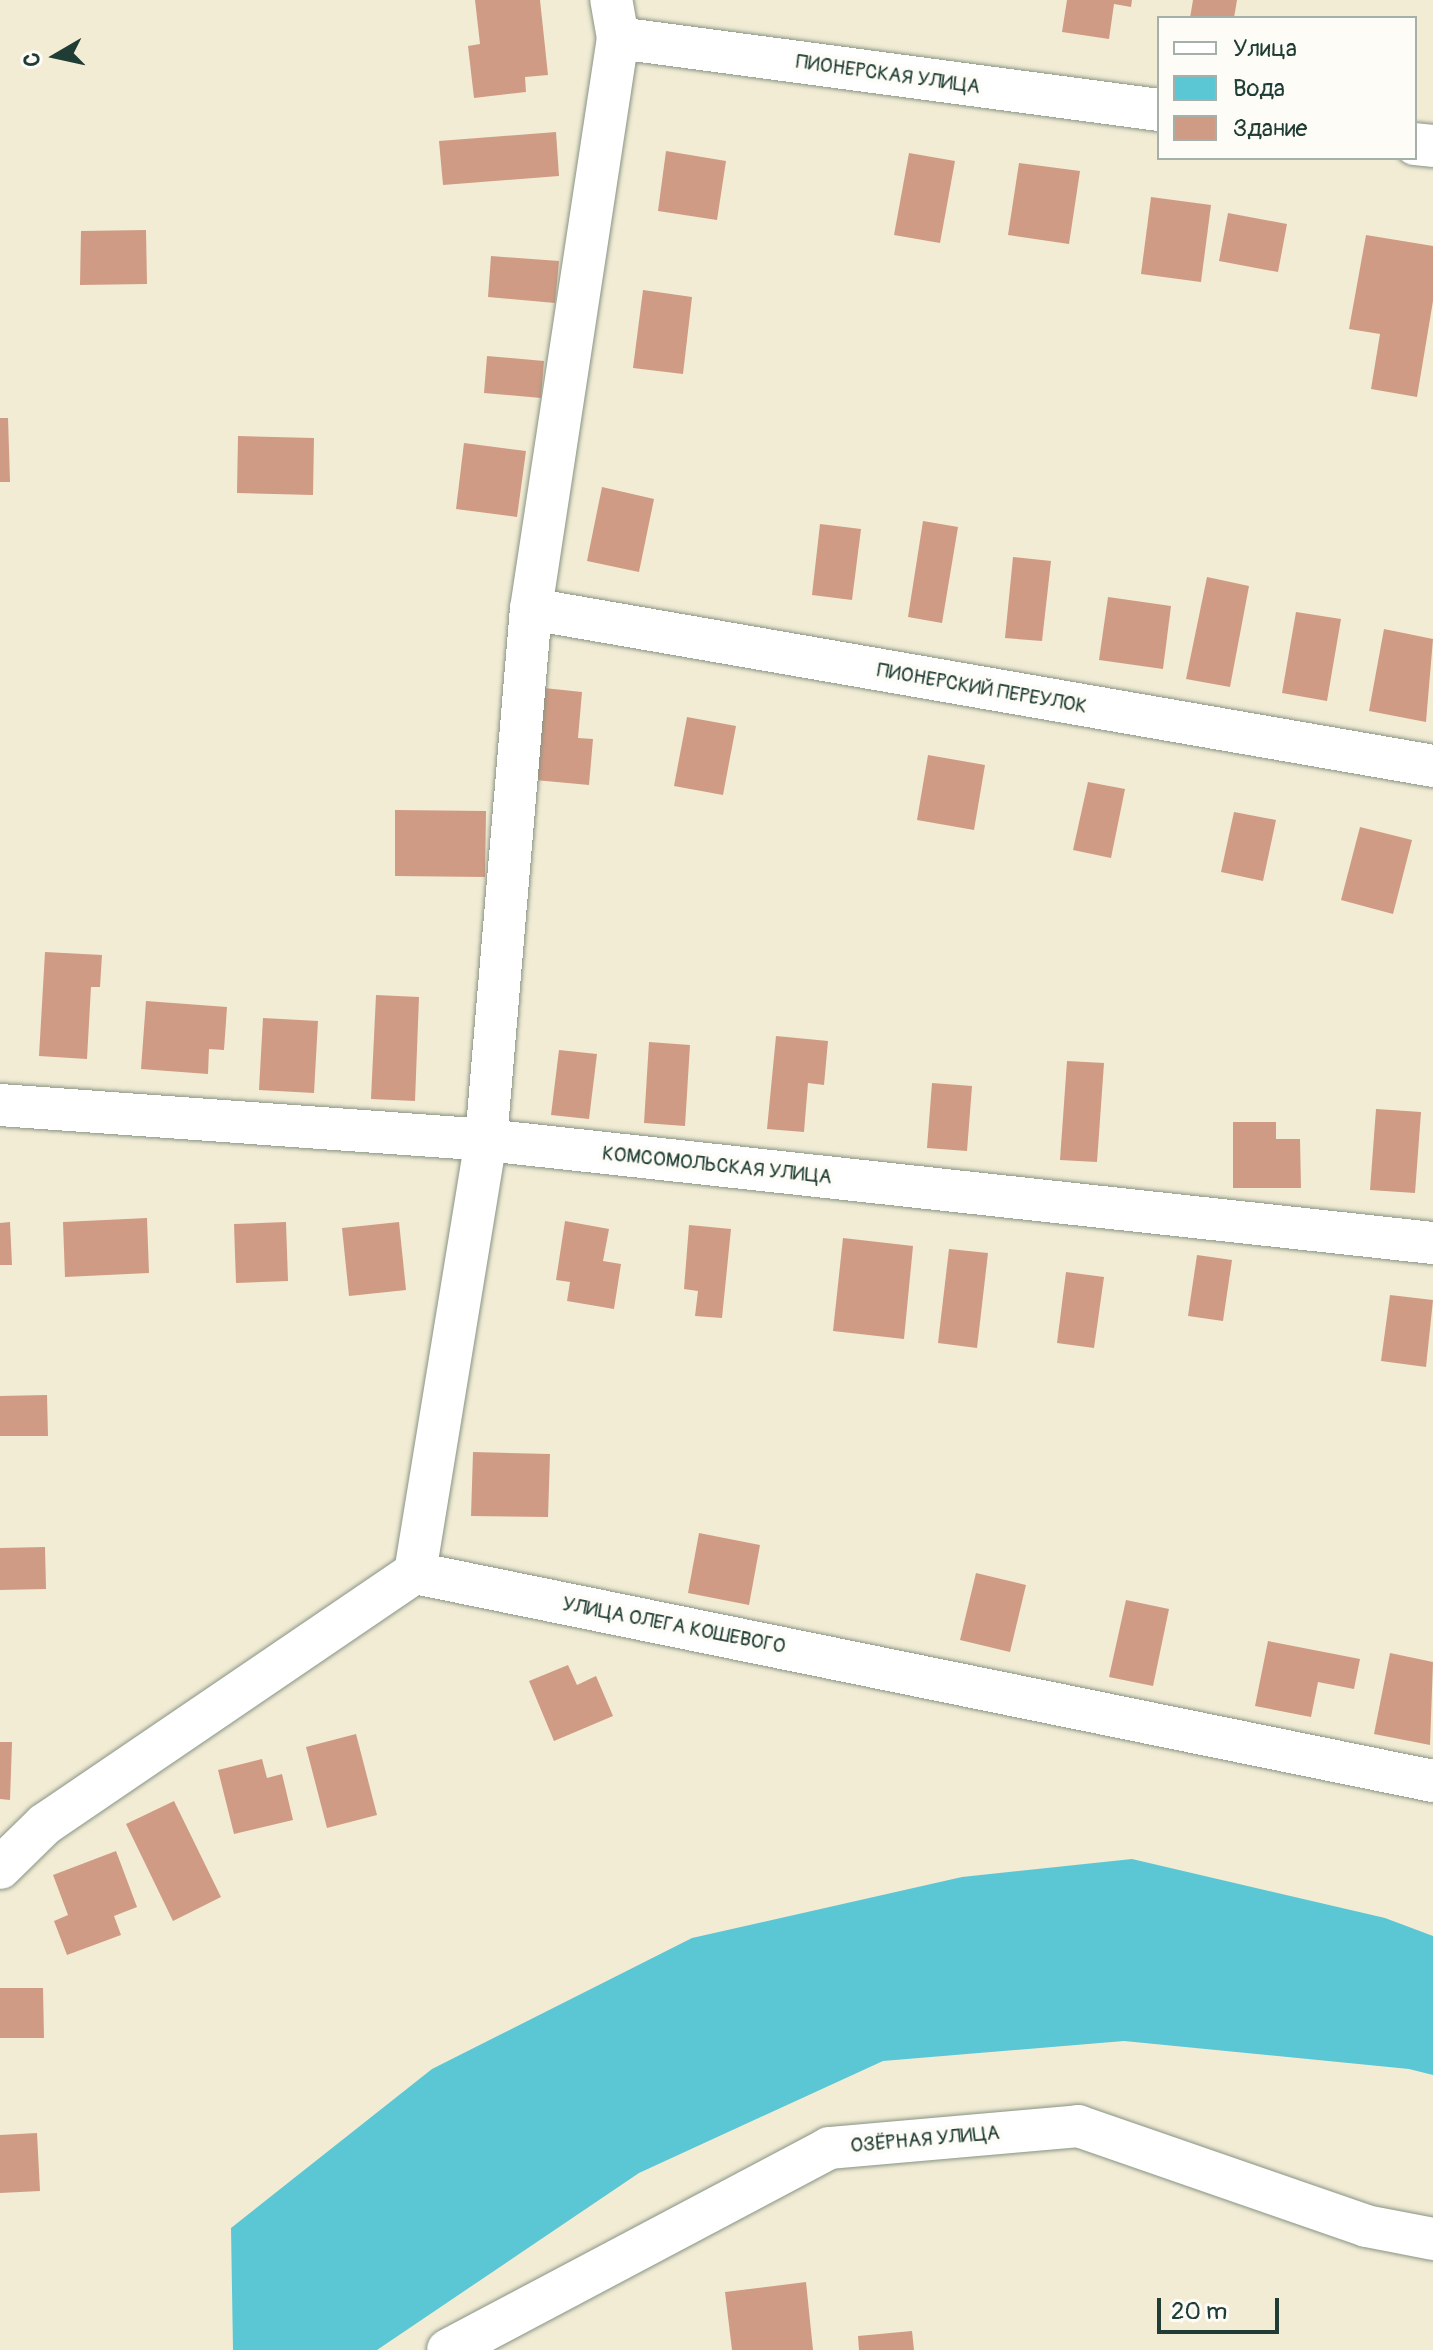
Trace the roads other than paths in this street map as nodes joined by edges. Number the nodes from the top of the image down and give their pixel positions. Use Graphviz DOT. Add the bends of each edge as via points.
graph roads {
  1 [pos="615,19"];
  2 [pos="1157,110"];
  3 [pos="531,609"];
  4 [pos="1433,766"];
  5 [pos="0,1105"];
  6 [pos="486,1140"];
  7 [pos="1433,1243"];
  8 [pos="415,1573"];
  9 [pos="1433,1781"];
  10 [pos="0,1868"];
  11 [pos="1433,2239"];
  12 [pos="448,2350"];
  1 -- 2 [label="street, ПИОНЕРСКАЯ УЛИЦА"];
  1 -- 3 [label="street"];
  3 -- 4 [label="street, ПИОНЕРСКИЙ ПЕРЕУЛОК"];
  3 -- 6 [label="street"];
  5 -- 6 [label="street, КОМСОМОЛЬСКАЯ УЛИЦА"];
  6 -- 7 [label="street, КОМСОМОЛЬСКАЯ УЛИЦА"];
  6 -- 8 [label="street"];
  8 -- 9 [label="street, УЛИЦА ОЛЕГА КОШЕВОГО"];
  8 -- 10 [label="street" via="45,1824"];
  11 -- 12 [label="street, ОЗЁРНАЯ УЛИЦА" via="1366,2226 1078,2126 829,2148"];
}
